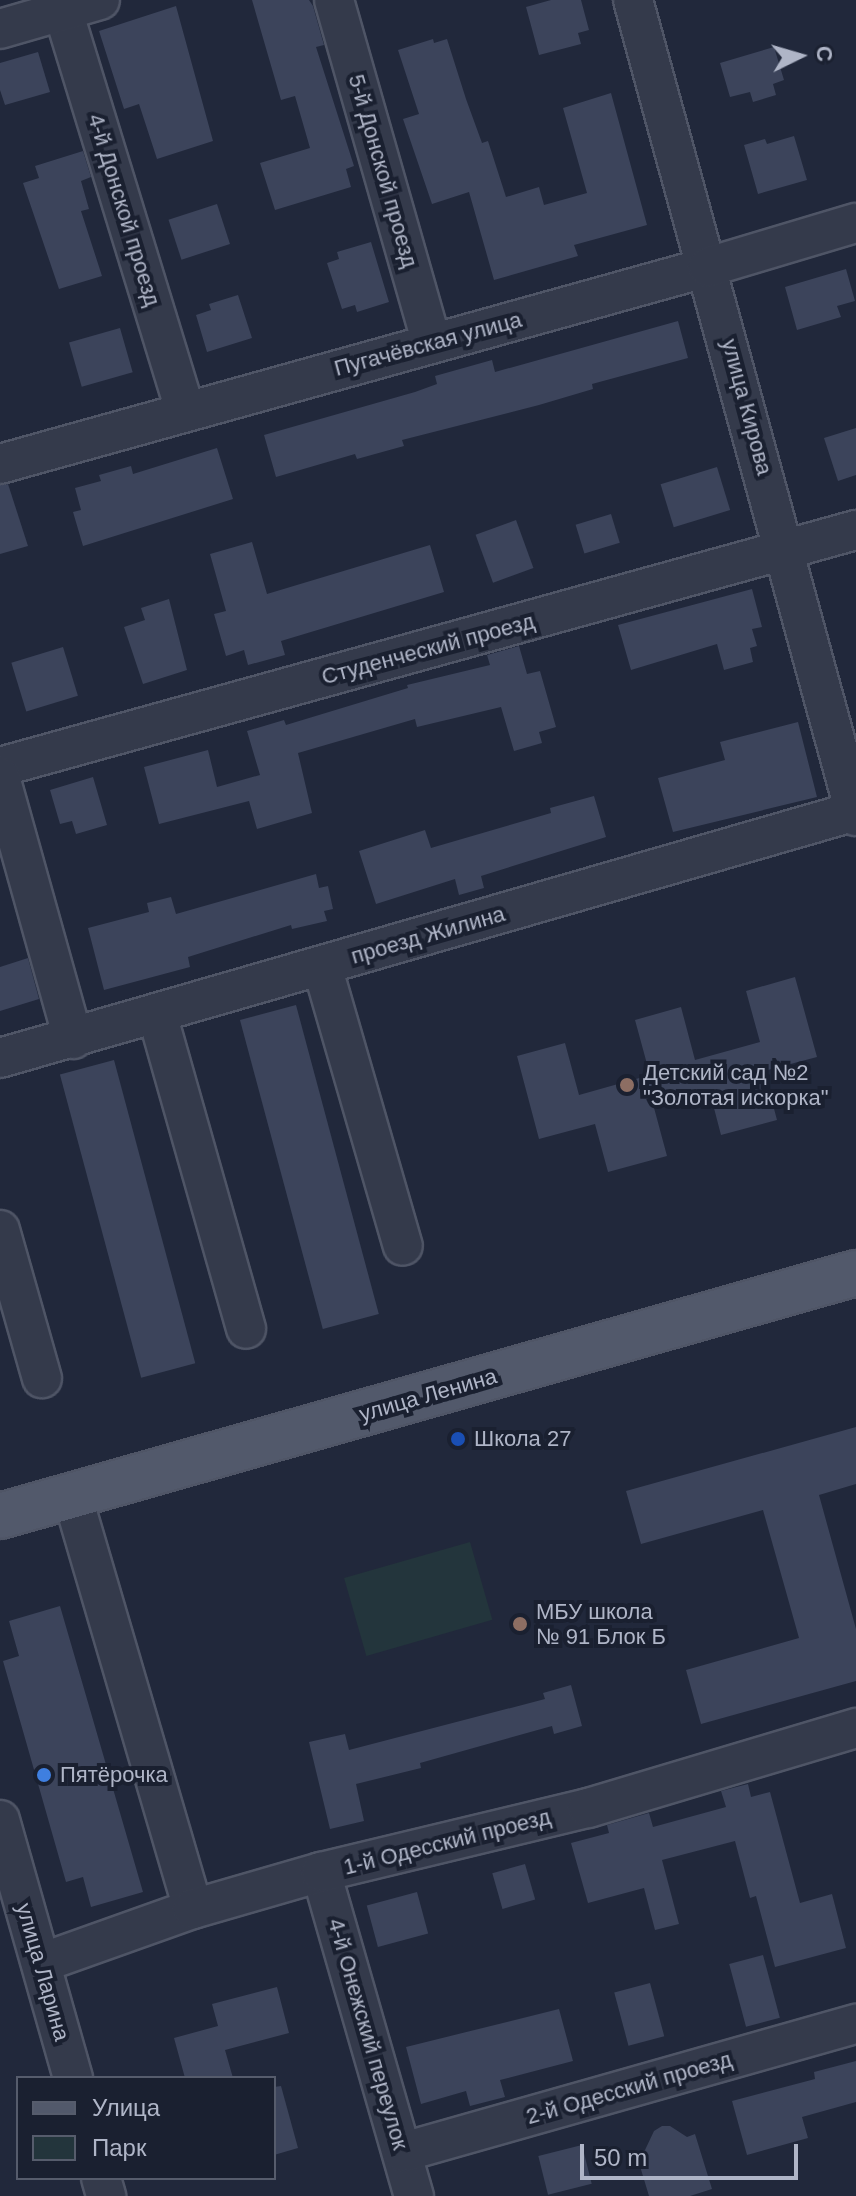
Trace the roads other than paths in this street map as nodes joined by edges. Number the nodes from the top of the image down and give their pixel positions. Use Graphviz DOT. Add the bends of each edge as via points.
graph roads {
  1 [pos="100,0"];
  2 [pos="334,0"];
  3 [pos="633,0"];
  4 [pos="63,11"];
  5 [pos="0,29"];
  6 [pos="856,223"];
  7 [pos="708,267"];
  8 [pos="432,343"];
  9 [pos="185,410"];
  10 [pos="0,464"];
  11 [pos="856,530"];
  12 [pos="786,550"];
  13 [pos="0,767"];
  14 [pos="0,777"];
  15 [pos="856,813"];
  16 [pos="322,966"];
  17 [pos="157,1014"];
  18 [pos="73,1039"];
  19 [pos="0,1058"];
  20 [pos="0,1230"];
  21 [pos="403,1246"];
  22 [pos="856,1273"];
  23 [pos="246,1329"];
  24 [pos="42,1378"];
  25 [pos="72,1495"];
  26 [pos="0,1516"];
  27 [pos="856,1728"];
  28 [pos="0,1820"];
  29 [pos="321,1872"];
  30 [pos="12,1909"];
  31 [pos="193,1909"];
  32 [pos="41,1963"];
  33 [pos="856,2024"];
  34 [pos="72,2076"];
  35 [pos="403,2152"];
  36 [pos="414,2196"];
  1 -- 4 [label="street"];
  2 -- 8 [label="street, 5-й Донской проезд"];
  3 -- 7 [label="street, улица Кирова"];
  4 -- 5 [label="street"];
  4 -- 9 [label="street, 4-й Донской проезд"];
  6 -- 7 [label="street, Пугачёвская улица"];
  7 -- 8 [label="street, Пугачёвская улица"];
  7 -- 12 [label="street, улица Кирова"];
  8 -- 9 [label="street, Пугачёвская улица"];
  9 -- 10 [label="street, Пугачёвская улица"];
  11 -- 12 [label="street, Студенческий проезд"];
  12 -- 13 [label="street, Студенческий проезд"];
  12 -- 15 [label="street, улица Кирова"];
  14 -- 18 [label="street"];
  15 -- 16 [label="street, проезд Жилина"];
  16 -- 17 [label="street, проезд Жилина"];
  16 -- 21 [label="street"];
  17 -- 18 [label="street, проезд Жилина"];
  17 -- 23 [label="street"];
  18 -- 19 [label="street, проезд Жилина"];
  20 -- 24 [label="street"];
  22 -- 25 [label="main road, улица Ленина"];
  25 -- 26 [label="main road, улица Ленина"];
  25 -- 31 [label="street"];
  27 -- 29 [label="street, 1-й Одесский проезд" via="588,1808"];
  28 -- 30 [label="street, улица Ларина"];
  29 -- 31 [label="street, 1-й Одесский проезд"];
  29 -- 35 [label="street, 4-й Онежский переулок"];
  30 -- 32 [label="street, улица Ларина"];
  31 -- 32 [label="street, 1-й Одесский проезд"];
  32 -- 34 [label="street, улица Ларина"];
  33 -- 35 [label="street, 2-й Одесский проезд"];
  35 -- 36 [label="street, 4-й Онежский переулок"];
}
